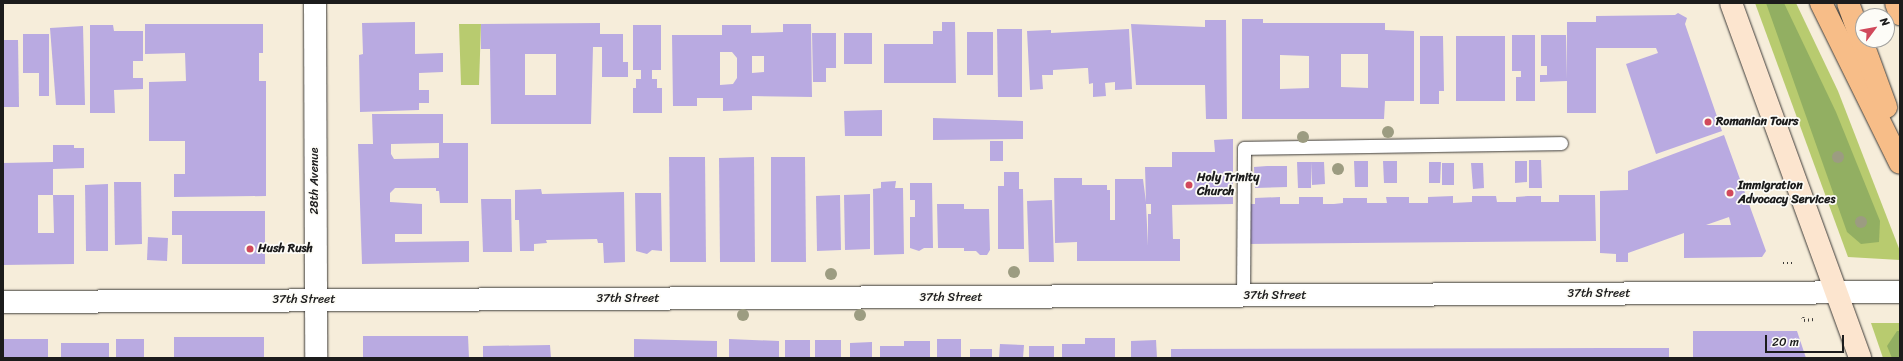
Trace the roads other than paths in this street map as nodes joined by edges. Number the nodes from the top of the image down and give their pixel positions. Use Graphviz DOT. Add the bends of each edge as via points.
graph roads {
  1 [pos="315,3"];
  2 [pos="1731,3"];
  3 [pos="1821,3"];
  4 [pos="1848,3"];
  5 [pos="1896,3"];
  6 [pos="1900,14"];
  7 [pos="1562,143"];
  8 [pos="1900,146"];
  9 [pos="1900,163"];
  10 [pos="1900,292"];
  11 [pos="1836,293"];
  12 [pos="1243,296"];
  13 [pos="316,300"];
  14 [pos="3,302"];
  15 [pos="316,358"];
  16 [pos="1860,358"];
  1 -- 13 [label="street, 28th Avenue"];
  2 -- 11 [label="main road"];
  3 -- 9 [label="highway"];
  4 -- 8 [label="highway"];
  5 -- 6 [label="highway"];
  7 -- 12 [label="lane" via="1244,148"];
  10 -- 11 [label="street, 37th Street"];
  11 -- 12 [label="street, 37th Street"];
  11 -- 16 [label="main road"];
  12 -- 13 [label="street, 37th Street"];
  13 -- 14 [label="street, 37th Street"];
  13 -- 15 [label="street, 28th Avenue"];
}
